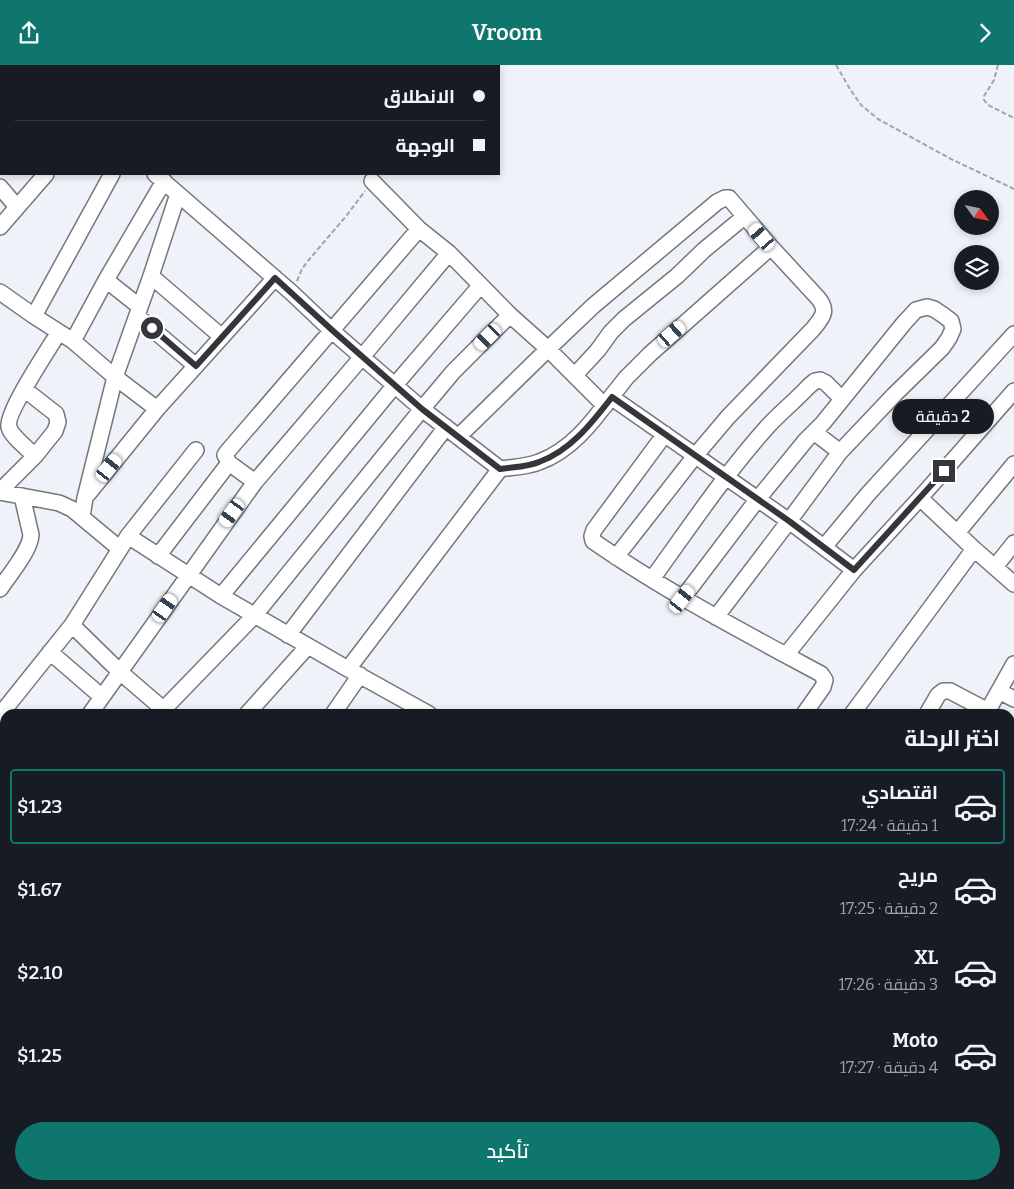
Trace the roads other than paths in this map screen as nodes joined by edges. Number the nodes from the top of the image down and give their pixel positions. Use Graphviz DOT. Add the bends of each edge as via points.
graph roads {
  1 [pos="45,175"];
  2 [pos="111,175"];
  3 [pos="159,177"];
  4 [pos="372,181"];
  5 [pos="0,187"];
  6 [pos="178,194"];
  7 [pos="17,207"];
  8 [pos="744,217"];
  9 [pos="0,227"];
  10 [pos="419,229"];
  11 [pos="771,247"];
  12 [pos="449,253"];
  13 [pos="151,276"];
  14 [pos="275,278"];
  15 [pos="106,280"];
  16 [pos="480,286"];
  17 [pos="1,294"];
  18 [pos="139,312"];
  19 [pos="510,315"];
  20 [pos="34,316"];
  21 [pos="332,330"];
  22 [pos="59,332"];
  23 [pos="1014,334"];
  24 [pos="222,337"];
  25 [pos="73,341"];
  26 [pos="548,349"];
  27 [pos="362,357"];
  28 [pos="196,366"];
  29 [pos="575,375"];
  30 [pos="115,377"];
  31 [pos="395,385"];
  32 [pos="24,389"];
  33 [pos="1014,391"];
  34 [pos="842,399"];
  35 [pos="608,402"];
  36 [pos="157,409"];
  37 [pos="422,409"];
  38 [pos="452,432"];
  39 [pos="814,432"];
  40 [pos="665,435"];
  41 [pos="196,450"];
  42 [pos="840,452"];
  43 [pos="35,455"];
  44 [pos="695,456"];
  45 [pos="228,463"];
  46 [pos="1014,464"];
  47 [pos="500,469"];
  48 [pos="726,477"];
  49 [pos="255,482"];
  50 [pos="0,491"];
  51 [pos="22,496"];
  52 [pos="85,498"];
  53 [pos="920,498"];
  54 [pos="757,500"];
  55 [pos="82,517"];
  56 [pos="789,521"];
  57 [pos="957,533"];
  58 [pos="124,542"];
  59 [pos="1014,543"];
  60 [pos="824,547"];
  61 [pos="974,549"];
  62 [pos="158,556"];
  63 [pos="616,557"];
  64 [pos="995,567"];
  65 [pos="854,570"];
  66 [pos="188,576"];
  67 [pos="652,579"];
  68 [pos="1014,584"];
  69 [pos="0,589"];
  70 [pos="221,596"];
  71 [pos="682,599"];
  72 [pos="254,616"];
  73 [pos="716,617"];
  74 [pos="72,625"];
  75 [pos="288,635"];
  76 [pos="308,646"];
  77 [pos="50,652"];
  78 [pos="786,655"];
  79 [pos="1014,664"];
  80 [pos="120,672"];
  81 [pos="354,672"];
  82 [pos="999,691"];
  83 [pos="102,697"];
  84 [pos="1014,699"];
  85 [pos="5,709"];
  86 [pos="94,709"];
  87 [pos="159,709"];
  88 [pos="163,709"];
  89 [pos="251,709"];
  90 [pos="336,709"];
  91 [pos="420,709"];
  92 [pos="808,709"];
  93 [pos="856,709"];
  94 [pos="930,709"];
  95 [pos="982,709"];
  96 [pos="989,709"];
  1 -- 7 [label="street"];
  2 -- 20 [label="street"];
  3 -- 6 [label="street"];
  3 -- 15 [label="street"];
  4 -- 10 [label="street"];
  5 -- 7 [label="street"];
  6 -- 13 [label="street"];
  6 -- 14 [label="street"];
  7 -- 9 [label="street"];
  8 -- 11 [label="street"];
  8 -- 26 [label="street" via="729,199 717,202 593,306"];
  8 -- 29 [label="street" via="624,319"];
  10 -- 12 [label="street"];
  10 -- 21 [label="street"];
  11 -- 35 [label="street" via="650,354"];
  11 -- 44 [label="street" via="823,303 821,319"];
  12 -- 16 [label="street"];
  12 -- 27 [label="street"];
  13 -- 18 [label="street"];
  13 -- 24 [label="street"];
  14 -- 21 [label="street"];
  14 -- 24 [label="street"];
  15 -- 18 [label="street"];
  15 -- 25 [label="street"];
  16 -- 19 [label="street"];
  16 -- 31 [label="street"];
  17 -- 20 [label="street"];
  18 -- 28 [label="street"];
  18 -- 30 [label="street"];
  19 -- 26 [label="street"];
  19 -- 37 [label="street" via="453,372"];
  20 -- 22 [label="street"];
  21 -- 27 [label="street"];
  21 -- 45 [label="street" via="227,452"];
  22 -- 25 [label="street"];
  22 -- 32 [label="street"];
  23 -- 60 [label="street"];
  24 -- 28 [label="street"];
  25 -- 30 [label="street"];
  26 -- 29 [label="street"];
  26 -- 38 [label="street"];
  27 -- 31 [label="street"];
  27 -- 49 [label="street"];
  28 -- 36 [label="street"];
  29 -- 35 [label="street"];
  30 -- 36 [label="street"];
  30 -- 52 [label="street"];
  31 -- 37 [label="street"];
  31 -- 70 [label="street"];
  32 -- 43 [label="street" via="8,425"];
  32 -- 43 [label="street" via="56,414 58,421 55,431"];
  33 -- 53 [label="street"];
  34 -- 39 [label="street"];
  34 -- 42 [label="street" via="916,310 934,309 951,321 953,329 942,348"];
  34 -- 48 [label="street" via="826,383 815,381 768,426"];
  35 -- 40 [label="street"];
  35 -- 47 [label="street" via="563,451 538,463"];
  36 -- 52 [label="street"];
  37 -- 38 [label="street"];
  37 -- 72 [label="street"];
  38 -- 47 [label="street"];
  38 -- 75 [label="street"];
  39 -- 42 [label="street"];
  39 -- 54 [label="street"];
  40 -- 44 [label="street"];
  40 -- 63 [label="street" via="594,530 593,541"];
  41 -- 58 [label="street"];
  42 -- 56 [label="street"];
  43 -- 50 [label="street"];
  44 -- 48 [label="street"];
  44 -- 63 [label="street"];
  45 -- 49 [label="street"];
  45 -- 62 [label="street"];
  46 -- 57 [label="street"];
  47 -- 81 [label="street"];
  48 -- 54 [label="street"];
  48 -- 67 [label="street"];
  49 -- 66 [label="street"];
  50 -- 51 [label="street"];
  51 -- 55 [label="street" via="58,503"];
  51 -- 69 [label="street" via="31,541"];
  52 -- 55 [label="street"];
  53 -- 57 [label="street"];
  53 -- 65 [label="street"];
  54 -- 56 [label="street"];
  54 -- 71 [label="street"];
  55 -- 58 [label="street"];
  56 -- 60 [label="street"];
  56 -- 73 [label="street"];
  57 -- 61 [label="street"];
  58 -- 62 [label="street"];
  58 -- 74 [label="street"];
  59 -- 64 [label="street"];
  60 -- 65 [label="street"];
  61 -- 64 [label="street"];
  61 -- 93 [label="street"];
  62 -- 66 [label="street"];
  63 -- 67 [label="street"];
  64 -- 68 [label="street"];
  65 -- 78 [label="street"];
  66 -- 70 [label="street"];
  66 -- 80 [label="street"];
  67 -- 71 [label="street"];
  70 -- 72 [label="street"];
  71 -- 73 [label="street"];
  72 -- 75 [label="street"];
  72 -- 88 [label="street"];
  73 -- 78 [label="street"];
  74 -- 77 [label="street"];
  74 -- 80 [label="street"];
  75 -- 76 [label="street"];
  76 -- 81 [label="street"];
  76 -- 89 [label="street"];
  77 -- 83 [label="street"];
  77 -- 85 [label="street"];
  78 -- 92 [label="street" via="821,674 825,680"];
  79 -- 82 [label="street"];
  80 -- 83 [label="street"];
  80 -- 87 [label="street"];
  81 -- 90 [label="street"];
  81 -- 91 [label="street"];
  82 -- 84 [label="street"];
  82 -- 96 [label="street"];
  83 -- 86 [label="street"];
  94 -- 95 [label="street" via="943,691 950,691"];
}
